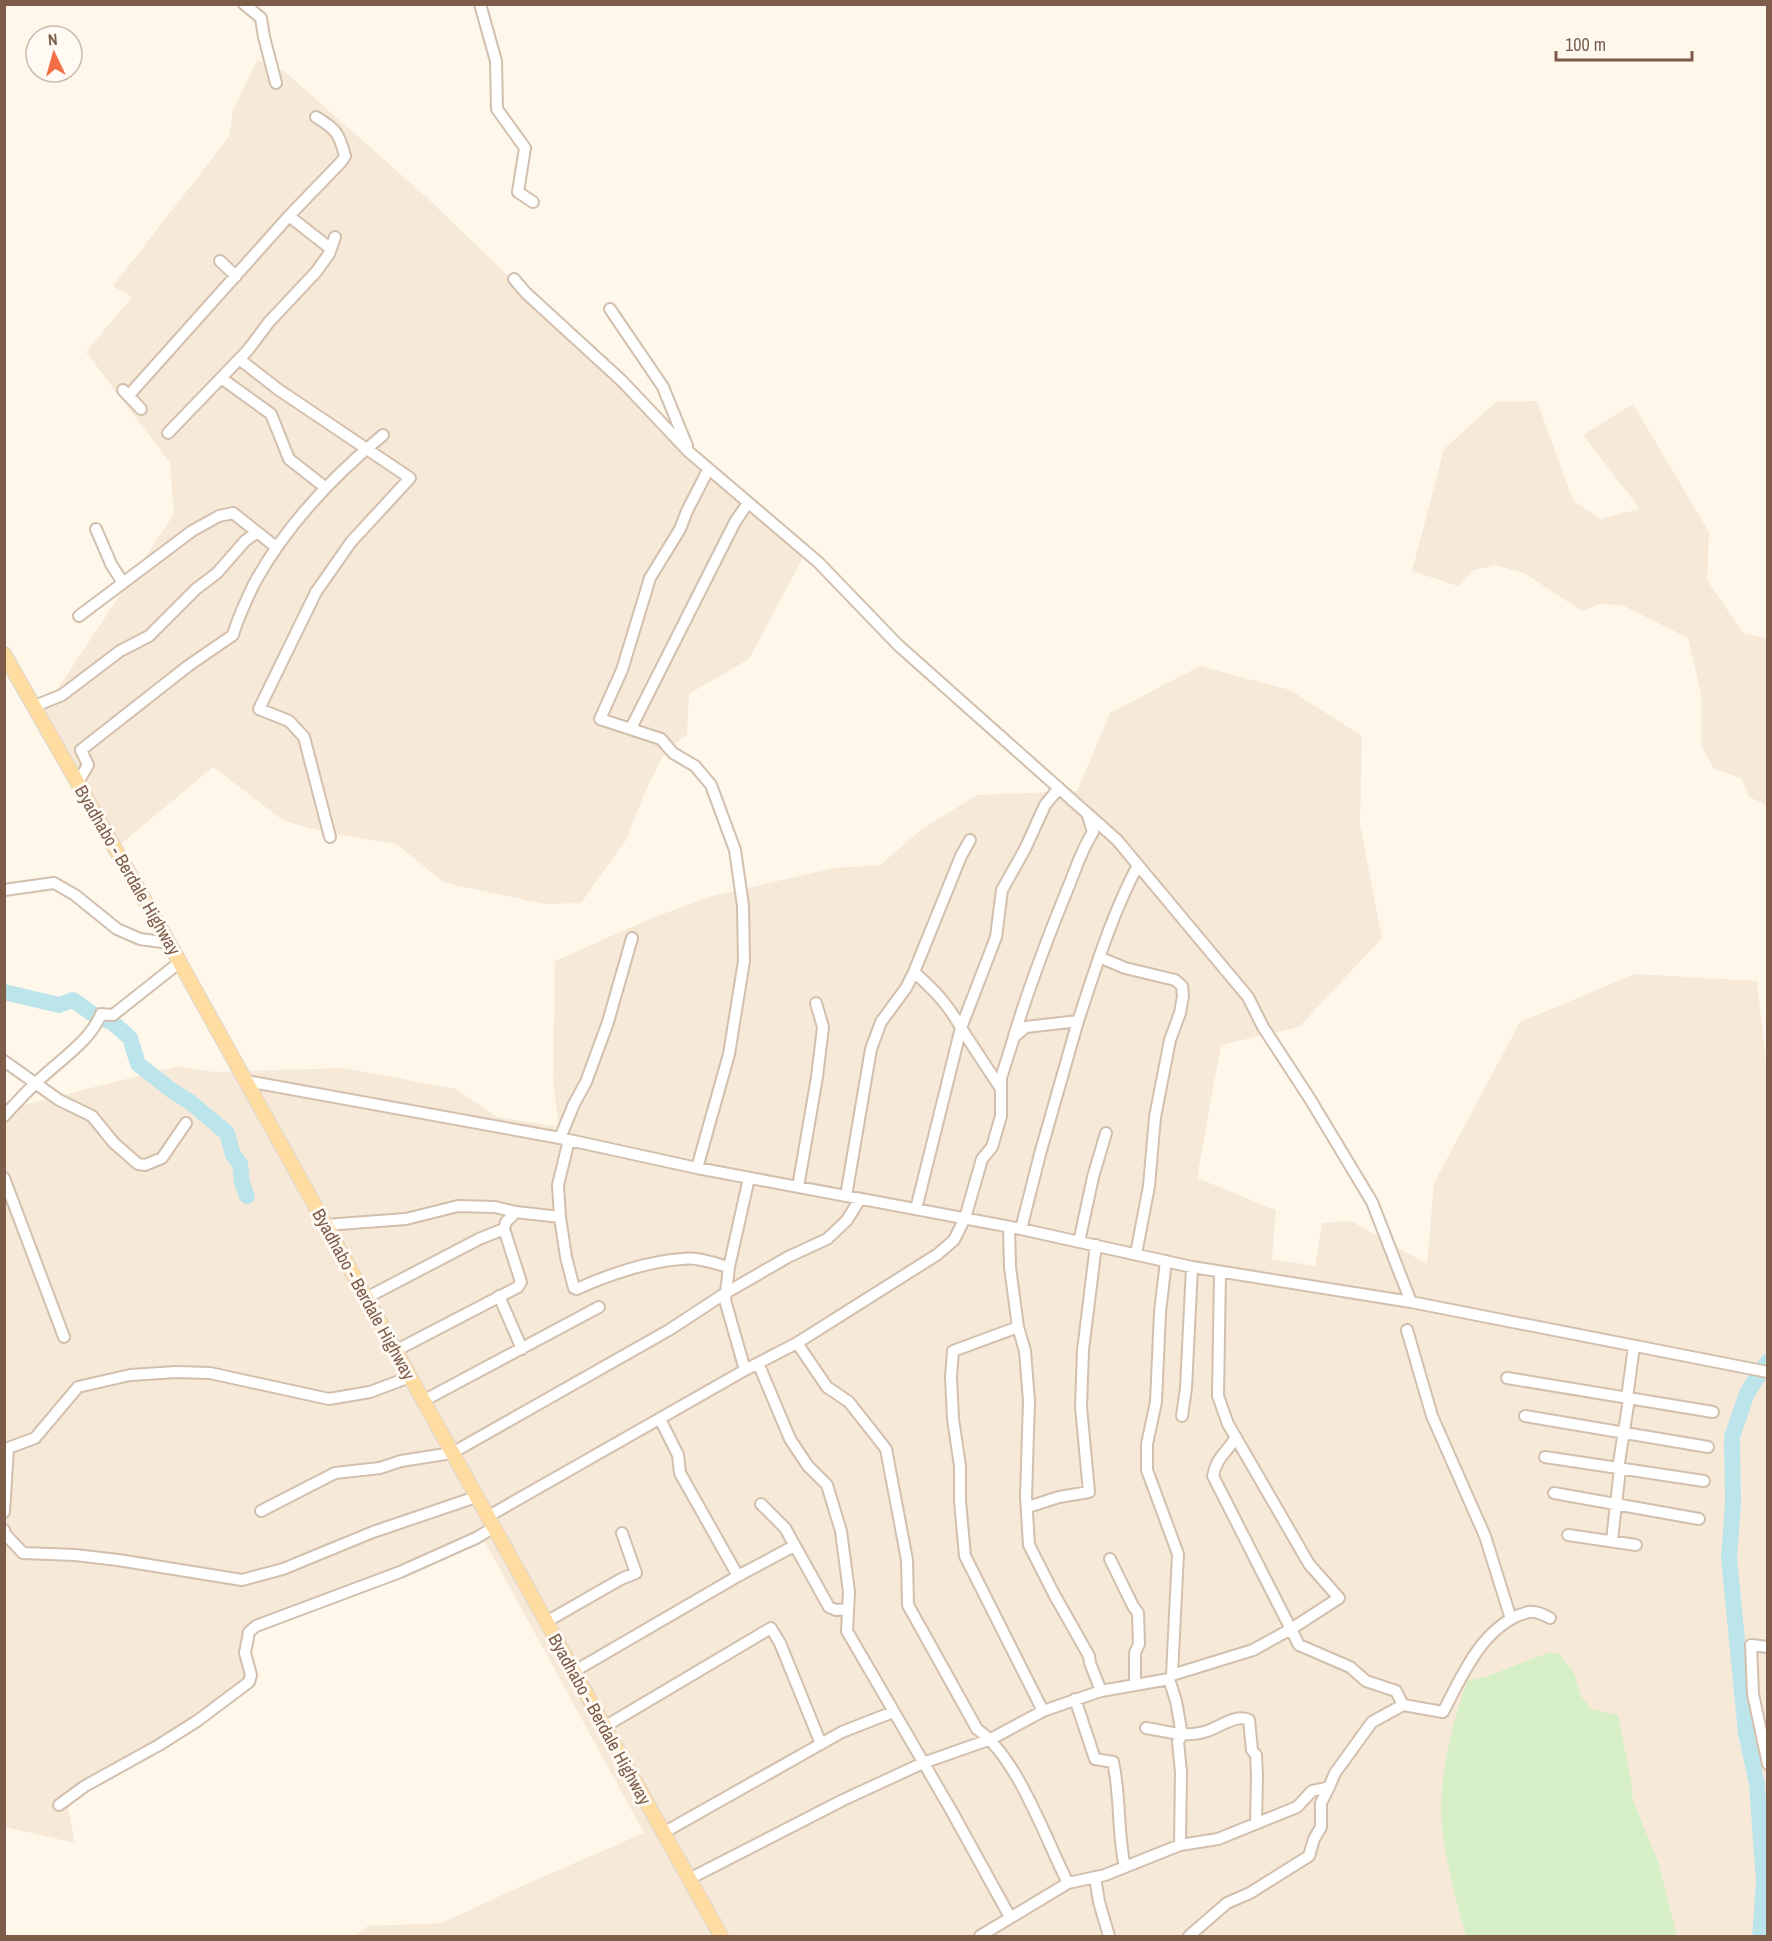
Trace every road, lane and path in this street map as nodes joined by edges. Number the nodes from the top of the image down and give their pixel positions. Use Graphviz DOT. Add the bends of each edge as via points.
graph roads {
  1 [pos="244,4"];
  2 [pos="480,4"];
  3 [pos="276,83"];
  4 [pos="316,117"];
  5 [pos="532,202"];
  6 [pos="289,216"];
  7 [pos="335,237"];
  8 [pos="331,249"];
  9 [pos="220,261"];
  10 [pos="236,276"];
  11 [pos="514,279"];
  12 [pos="610,309"];
  13 [pos="239,359"];
  14 [pos="221,378"];
  15 [pos="141,410"];
  16 [pos="168,433"];
  17 [pos="383,435"];
  18 [pos="366,449"];
  19 [pos="689,452"];
  20 [pos="708,470"];
  21 [pos="326,488"];
  22 [pos="748,503"];
  23 [pos="96,530"];
  24 [pos="256,533"];
  25 [pos="276,547"];
  26 [pos="123,583"];
  27 [pos="79,616"];
  28 [pos="4,654"];
  29 [pos="34,706"];
  30 [pos="631,728"];
  31 [pos="78,782"];
  32 [pos="1059,788"];
  33 [pos="1087,813"];
  34 [pos="330,837"];
  35 [pos="970,840"];
  36 [pos="1138,865"];
  37 [pos="4,890"];
  38 [pos="632,938"];
  39 [pos="169,943"];
  40 [pos="1099,957"];
  41 [pos="180,962"];
  42 [pos="914,972"];
  43 [pos="816,1003"];
  44 [pos="1078,1021"];
  45 [pos="961,1028"];
  46 [pos="1014,1037"];
  47 [pos="4,1061"];
  48 [pos="246,1081"];
  49 [pos="36,1082"];
  50 [pos="1001,1089"];
  51 [pos="4,1116"];
  52 [pos="186,1123"];
  53 [pos="1106,1134"];
  54 [pos="565,1139"];
  55 [pos="697,1168"];
  56 [pos="4,1178"];
  57 [pos="749,1178"];
  58 [pos="798,1187"];
  59 [pos="846,1196"];
  60 [pos="860,1198"];
  61 [pos="916,1209"];
  62 [pos="516,1212"];
  63 [pos="560,1217"];
  64 [pos="965,1218"];
  65 [pos="325,1225"];
  66 [pos="1009,1227"];
  67 [pos="504,1229"];
  68 [pos="1021,1229"];
  69 [pos="1079,1242"];
  70 [pos="1096,1245"];
  71 [pos="1136,1254"];
  72 [pos="1166,1261"];
  73 [pos="729,1267"];
  74 [pos="1192,1267"];
  75 [pos="1220,1272"];
  76 [pos="724,1294"];
  77 [pos="499,1296"];
  78 [pos="366,1298"];
  79 [pos="1411,1302"];
  80 [pos="599,1307"];
  81 [pos="1018,1327"];
  82 [pos="1407,1330"];
  83 [pos="64,1337"];
  84 [pos="797,1343"];
  85 [pos="1634,1346"];
  86 [pos="522,1349"];
  87 [pos="395,1351"];
  88 [pos="758,1364"];
  89 [pos="746,1370"];
  90 [pos="1767,1372"];
  91 [pos="410,1377"];
  92 [pos="1507,1378"];
  93 [pos="1628,1399"];
  94 [pos="423,1401"];
  95 [pos="1713,1412"];
  96 [pos="1182,1416"];
  97 [pos="1525,1416"];
  98 [pos="660,1419"];
  99 [pos="1624,1434"];
  100 [pos="1236,1437"];
  101 [pos="1708,1447"];
  102 [pos="452,1453"];
  103 [pos="1545,1457"];
  104 [pos="1619,1469"];
  105 [pos="1704,1481"];
  106 [pos="1554,1493"];
  107 [pos="476,1497"];
  108 [pos="761,1504"];
  109 [pos="1616,1504"];
  110 [pos="1028,1507"];
  111 [pos="261,1511"];
  112 [pos="4,1512"];
  113 [pos="1699,1519"];
  114 [pos="490,1523"];
  115 [pos="4,1530"];
  116 [pos="622,1533"];
  117 [pos="1568,1535"];
  118 [pos="1612,1540"];
  119 [pos="1636,1545"];
  120 [pos="794,1546"];
  121 [pos="1110,1559"];
  122 [pos="738,1576"];
  123 [pos="848,1609"];
  124 [pos="1550,1618"];
  125 [pos="1511,1619"];
  126 [pos="546,1622"];
  127 [pos="1291,1629"];
  128 [pos="1767,1647"];
  129 [pos="573,1672"];
  130 [pos="1171,1677"];
  131 [pos="1135,1685"];
  132 [pos="1101,1691"];
  133 [pos="1075,1699"];
  134 [pos="1403,1705"];
  135 [pos="1043,1711"];
  136 [pos="893,1712"];
  137 [pos="604,1727"];
  138 [pos="1146,1728"];
  139 [pos="1182,1735"];
  140 [pos="991,1739"];
  141 [pos="821,1744"];
  142 [pos="923,1763"];
  143 [pos="1767,1764"];
  144 [pos="1329,1787"];
  145 [pos="59,1805"];
  146 [pos="1256,1824"];
  147 [pos="663,1833"];
  148 [pos="1180,1845"];
  149 [pos="1125,1868"];
  150 [pos="1095,1877"];
  151 [pos="689,1879"];
  152 [pos="1068,1883"];
  153 [pos="1010,1917"];
  154 [pos="721,1936"];
  155 [pos="980,1936"];
  156 [pos="1109,1936"];
  157 [pos="1189,1936"];
  1 -- 3 [label="street" via="261,18"];
  2 -- 5 [label="street" via="496,61 497,109 525,148 518,192"];
  4 -- 6 [label="street" via="340,136 345,156"];
  6 -- 8 [label="street"];
  6 -- 10 [label="street"];
  7 -- 8 [label="street"];
  8 -- 13 [label="street" via="316,272"];
  9 -- 10 [label="street"];
  10 -- 15 [label="street" via="126,393"];
  11 -- 19 [label="street" via="622,381"];
  12 -- 19 [label="street" via="663,387"];
  13 -- 14 [label="street"];
  13 -- 18 [label="street"];
  14 -- 16 [label="street"];
  14 -- 21 [label="street" via="270,414 289,459"];
  17 -- 18 [label="street"];
  18 -- 21 [label="street"];
  18 -- 34 [label="street" via="410,478 351,542 316,591 259,709 289,721 304,737"];
  19 -- 20 [label="street"];
  20 -- 22 [label="street"];
  20 -- 30 [label="street" via="680,529 650,578 622,670 600,718"];
  21 -- 25 [label="street"];
  22 -- 30 [label="street"];
  22 -- 32 [label="street" via="818,562 898,645"];
  23 -- 26 [label="street"];
  24 -- 25 [label="street"];
  24 -- 26 [label="street" via="233,513 219,516 192,531"];
  24 -- 29 [label="street" via="149,636 120,651 62,695"];
  25 -- 31 [label="street" via="237,618 233,635 81,750 88,765"];
  26 -- 27 [label="street"];
  28 -- 29 [label="main road, Byadhabo - Berdale Highway"];
  29 -- 31 [label="main road, Byadhabo - Berdale Highway"];
  30 -- 55 [label="street" via="661,739 673,753 695,766 711,785 735,850 743,906 743,971 729,1054"];
  31 -- 39 [label="main road, Byadhabo - Berdale Highway"];
  32 -- 33 [label="street"];
  32 -- 45 [label="street" via="1045,805 1002,890 996,937"];
  33 -- 36 [label="street"];
  33 -- 46 [label="street" via="1093,832 1054,921"];
  35 -- 42 [label="street"];
  36 -- 40 [label="street" via="1121,896"];
  36 -- 79 [label="street" via="1248,997 1372,1202"];
  37 -- 39 [label="street" via="54,883 117,929 140,939"];
  38 -- 54 [label="street" via="608,1022 574,1104"];
  39 -- 41 [label="main road, Byadhabo - Berdale Highway"];
  40 -- 44 [label="street"];
  40 -- 71 [label="street" via="1175,980 1182,986 1180,1013 1170,1040 1155,1117 1149,1186"];
  41 -- 48 [label="main road, Byadhabo - Berdale Highway"];
  41 -- 49 [label="street" via="113,1015 99,1018 75,1047"];
  42 -- 45 [label="street" via="938,994"];
  42 -- 59 [label="street" via="881,1022 871,1049"];
  43 -- 58 [label="street" via="823,1026"];
  44 -- 46 [label="street" via="1026,1028"];
  44 -- 68 [label="street"];
  45 -- 50 [label="street"];
  45 -- 61 [label="street"];
  46 -- 50 [label="street"];
  47 -- 49 [label="street"];
  48 -- 54 [label="street"];
  48 -- 65 [label="main road, Byadhabo - Berdale Highway"];
  49 -- 51 [label="street"];
  49 -- 52 [label="street" via="65,1104 92,1116 138,1164 162,1158"];
  50 -- 64 [label="street" via="1000,1116 992,1147 982,1159"];
  53 -- 69 [label="street"];
  54 -- 55 [label="street"];
  54 -- 63 [label="street" via="558,1185"];
  55 -- 57 [label="street"];
  56 -- 83 [label="street"];
  57 -- 58 [label="street"];
  57 -- 73 [label="street"];
  58 -- 59 [label="street"];
  59 -- 60 [label="street"];
  60 -- 61 [label="street"];
  60 -- 76 [label="street" via="847,1220 827,1239"];
  61 -- 64 [label="street"];
  62 -- 63 [label="street"];
  62 -- 65 [label="street" via="458,1206 406,1218"];
  62 -- 67 [label="street"];
  63 -- 73 [label="street" via="566,1257 577,1289 604,1276 683,1258"];
  64 -- 66 [label="street"];
  64 -- 84 [label="street" via="954,1240 938,1254"];
  65 -- 78 [label="main road, Byadhabo - Berdale Highway"];
  66 -- 68 [label="street"];
  66 -- 81 [label="street"];
  67 -- 77 [label="street" via="521,1282"];
  67 -- 78 [label="street"];
  68 -- 69 [label="street"];
  69 -- 70 [label="street"];
  70 -- 71 [label="street"];
  70 -- 110 [label="street" via="1083,1350 1081,1407 1089,1492"];
  71 -- 72 [label="street"];
  72 -- 74 [label="street"];
  72 -- 130 [label="street" via="1147,1470 1178,1554"];
  73 -- 76 [label="street"];
  74 -- 75 [label="street"];
  74 -- 96 [label="street"];
  75 -- 79 [label="street"];
  75 -- 100 [label="street" via="1218,1396"];
  76 -- 89 [label="street"];
  76 -- 102 [label="street" via="669,1330"];
  77 -- 86 [label="street"];
  77 -- 87 [label="street"];
  78 -- 87 [label="main road, Byadhabo - Berdale Highway"];
  79 -- 85 [label="street"];
  80 -- 86 [label="street"];
  81 -- 110 [label="street" via="1025,1351 1029,1401"];
  81 -- 135 [label="street" via="952,1351 953,1419 965,1556"];
  82 -- 125 [label="street" via="1432,1416 1485,1536"];
  84 -- 88 [label="street"];
  84 -- 140 [label="street" via="827,1387 849,1402 886,1449 907,1560 908,1605 977,1730"];
  85 -- 90 [label="street"];
  85 -- 93 [label="street"];
  86 -- 94 [label="street"];
  87 -- 91 [label="main road, Byadhabo - Berdale Highway"];
  88 -- 89 [label="street"];
  88 -- 123 [label="street" via="790,1439 827,1485 841,1531"];
  89 -- 98 [label="street"];
  91 -- 94 [label="main road, Byadhabo - Berdale Highway"];
  91 -- 112 [label="street" via="370,1392 329,1399 210,1373 130,1376 78,1387 34,1438 8,1448"];
  92 -- 93 [label="street"];
  93 -- 95 [label="street"];
  93 -- 99 [label="street"];
  94 -- 102 [label="main road, Byadhabo - Berdale Highway"];
  97 -- 99 [label="street"];
  98 -- 114 [label="street"];
  98 -- 122 [label="street" via="678,1455 680,1473"];
  99 -- 101 [label="street"];
  99 -- 104 [label="street"];
  100 -- 127 [label="street" via="1215,1462 1213,1476"];
  100 -- 127 [label="street" via="1309,1564 1339,1598"];
  102 -- 107 [label="main road, Byadhabo - Berdale Highway"];
  102 -- 111 [label="street" via="335,1473"];
  103 -- 104 [label="street"];
  104 -- 105 [label="street"];
  104 -- 109 [label="street"];
  106 -- 109 [label="street"];
  107 -- 114 [label="main road, Byadhabo - Berdale Highway"];
  107 -- 115 [label="street" via="373,1532 283,1569 242,1580 118,1560 23,1553"];
  108 -- 120 [label="street" via="785,1528"];
  109 -- 113 [label="street"];
  109 -- 118 [label="street"];
  110 -- 132 [label="street" via="1029,1545 1089,1656"];
  114 -- 126 [label="main road, Byadhabo - Berdale Highway"];
  114 -- 145 [label="street" via="476,1538 400,1572 256,1626 249,1632 245,1653 249,1682 197,1721"];
  116 -- 126 [label="street" via="636,1573"];
  117 -- 118 [label="street"];
  118 -- 119 [label="street"];
  120 -- 122 [label="street"];
  120 -- 123 [label="street" via="829,1607"];
  121 -- 131 [label="street" via="1138,1613"];
  122 -- 129 [label="street"];
  123 -- 136 [label="street" via="846,1631"];
  124 -- 125 [label="street" via="1530,1611"];
  125 -- 134 [label="street" via="1487,1636 1443,1712"];
  126 -- 129 [label="main road, Byadhabo - Berdale Highway"];
  127 -- 130 [label="street" via="1253,1650"];
  127 -- 134 [label="street" via="1299,1645 1350,1667 1366,1681 1396,1690"];
  128 -- 143 [label="street" via="1751,1645 1753,1694"];
  129 -- 137 [label="main road, Byadhabo - Berdale Highway"];
  130 -- 131 [label="street"];
  130 -- 139 [label="street"];
  131 -- 132 [label="street"];
  132 -- 133 [label="street"];
  133 -- 135 [label="street"];
  133 -- 149 [label="street" via="1095,1759 1113,1762"];
  134 -- 144 [label="street" via="1372,1722"];
  135 -- 140 [label="street"];
  136 -- 141 [label="street"];
  136 -- 142 [label="street"];
  137 -- 141 [label="street" via="771,1628"];
  137 -- 147 [label="main road, Byadhabo - Berdale Highway"];
  138 -- 139 [label="street"];
  139 -- 146 [label="street" via="1206,1732 1238,1719 1249,1720 1256,1755"];
  139 -- 148 [label="street" via="1178,1742"];
  140 -- 142 [label="street"];
  140 -- 152 [label="street" via="1030,1803"];
  141 -- 147 [label="street"];
  142 -- 151 [label="street"];
  142 -- 153 [label="street"];
  144 -- 146 [label="street" via="1312,1791 1297,1807"];
  144 -- 157 [label="street" via="1322,1803 1322,1827 1309,1856 1227,1903"];
  146 -- 148 [label="street" via="1218,1839"];
  147 -- 151 [label="main road, Byadhabo - Berdale Highway"];
  148 -- 149 [label="street"];
  149 -- 150 [label="street"];
  150 -- 152 [label="street"];
  150 -- 156 [label="street"];
  151 -- 154 [label="main road, Byadhabo - Berdale Highway"];
  152 -- 153 [label="street"];
  153 -- 155 [label="street"];
}
